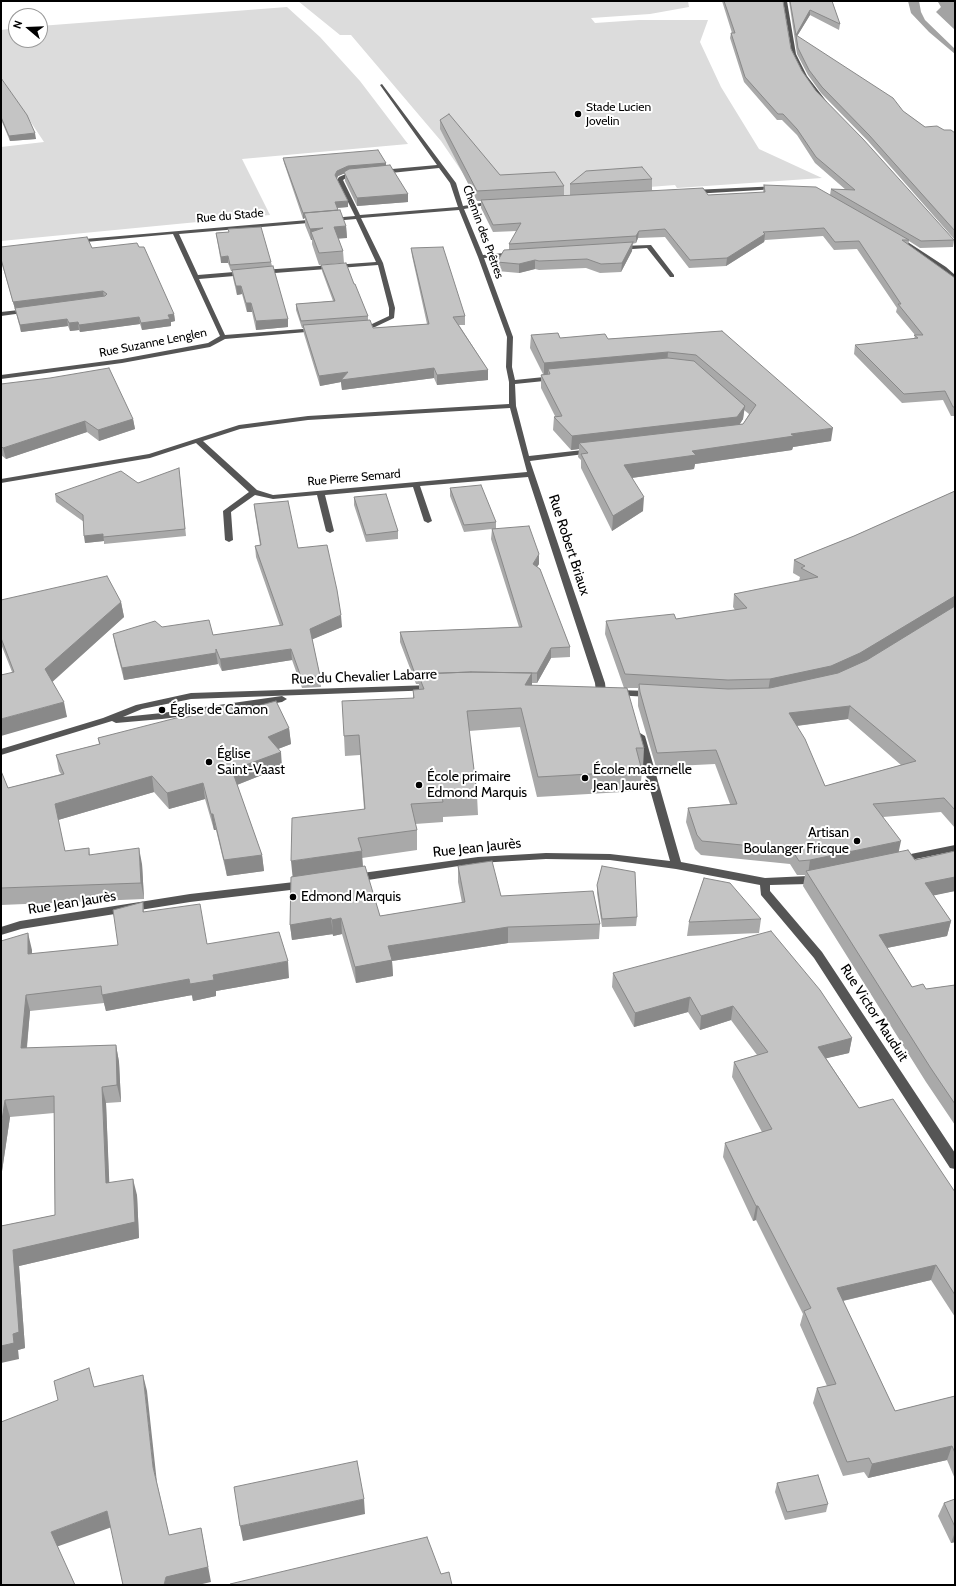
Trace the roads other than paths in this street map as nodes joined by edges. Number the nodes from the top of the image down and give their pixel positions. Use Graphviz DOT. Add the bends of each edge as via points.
graph roads {
  1 [pos="785,1"];
  2 [pos="382,84"];
  3 [pos="829,106"];
  4 [pos="441,166"];
  5 [pos="371,173"];
  6 [pos="363,174"];
  7 [pos="781,186"];
  8 [pos="688,192"];
  9 [pos="496,203"];
  10 [pos="461,207"];
  11 [pos="358,217"];
  12 [pos="175,232"];
  13 [pos="892,235"];
  14 [pos="67,242"];
  15 [pos="611,248"];
  16 [pos="519,254"];
  17 [pos="481,256"];
  18 [pos="380,263"];
  19 [pos="672,276"];
  20 [pos="197,277"];
  21 [pos="955,278"];
  22 [pos="33,310"];
  23 [pos="1,314"];
  24 [pos="350,328"];
  25 [pos="326,329"];
  26 [pos="223,337"];
  27 [pos="1,377"];
  28 [pos="560,378"];
  29 [pos="512,382"];
  30 [pos="513,406"];
  31 [pos="197,440"];
  32 [pos="596,451"];
  33 [pos="526,459"];
  34 [pos="532,474"];
  35 [pos="1,481"];
  36 [pos="416,484"];
  37 [pos="254,492"];
  38 [pos="320,492"];
  39 [pos="428,521"];
  40 [pos="330,531"];
  41 [pos="229,540"];
  42 [pos="440,688"];
  43 [pos="308,693"];
  44 [pos="631,693"];
  45 [pos="662,695"];
  46 [pos="632,706"];
  47 [pos="106,720"];
  48 [pos="638,729"];
  49 [pos="1,752"];
  50 [pos="955,848"];
  51 [pos="888,862"];
  52 [pos="676,865"];
  53 [pos="830,874"];
  54 [pos="346,879"];
  55 [pos="765,882"];
  56 [pos="315,884"];
  57 [pos="1,931"];
  58 [pos="955,1164"];
  1 -- 3 [label="street" via="794,54 805,76"];
  2 -- 4 [label="street, Chemin des Prêtres"];
  4 -- 5 [label="street"];
  4 -- 10 [label="street, Chemin des Prêtres" via="453,183"];
  6 -- 11 [label="street" via="348,175 340,180"];
  7 -- 8 [label="street"];
  9 -- 10 [label="street, Rue du Stade"];
  10 -- 11 [label="street, Rue du Stade"];
  10 -- 17 [label="street, Chemin des Prêtres"];
  11 -- 12 [label="street, Rue du Stade"];
  11 -- 18 [label="street"];
  12 -- 14 [label="street, Rue du Stade"];
  12 -- 20 [label="street"];
  13 -- 21 [label="street" via="944,268"];
  15 -- 19 [label="street" via="649,246"];
  16 -- 17 [label="street"];
  17 -- 29 [label="street, Chemin des Prêtres" via="510,337 508,367"];
  18 -- 20 [label="street"];
  18 -- 24 [label="street" via="392,317 373,326"];
  20 -- 26 [label="street"];
  22 -- 23 [label="street"];
  25 -- 26 [label="street, Rue Suzanne Lenglen"];
  26 -- 27 [label="street, Rue Suzanne Lenglen" via="210,345 195,348 122,361"];
  28 -- 29 [label="street"];
  29 -- 30 [label="street, Chemin des Prêtres"];
  30 -- 31 [label="street" via="308,418 239,427"];
  30 -- 33 [label="street, Rue Robert Briaux"];
  31 -- 35 [label="street" via="150,456"];
  31 -- 37 [label="street, Rue Pierre Semard"];
  32 -- 33 [label="street"];
  33 -- 34 [label="street, Rue Robert Briaux"];
  34 -- 36 [label="street, Rue Pierre Semard"];
  34 -- 44 [label="street, Rue Robert Briaux" via="600,683 597,692"];
  36 -- 38 [label="street, Rue Pierre Semard"];
  36 -- 39 [label="street"];
  37 -- 38 [label="street, Rue Pierre Semard" via="273,497"];
  37 -- 41 [label="street" via="227,511"];
  38 -- 40 [label="street"];
  42 -- 43 [label="street, Rue du Chevalier Labarre"];
  43 -- 47 [label="street" via="246,705"];
  43 -- 47 [label="street, Rue du Chevalier Labarre" via="191,696 139,707"];
  44 -- 45 [label="street"];
  44 -- 46 [label="street"];
  47 -- 49 [label="street, Rue du Chevalier Labarre"];
  48 -- 52 [label="street"];
  50 -- 51 [label="street"];
  52 -- 54 [label="street, Rue Jean Jaurès" via="610,857 546,856 478,860"];
  52 -- 55 [label="street, Rue Jean Jaurès"];
  53 -- 55 [label="street, Rue Jean Jaurès" via="808,880"];
  55 -- 58 [label="street, Rue Victor Mauduit" via="765,892 818,955"];
  56 -- 57 [label="street, Rue Jean Jaurès" via="190,898 20,925"];
}
